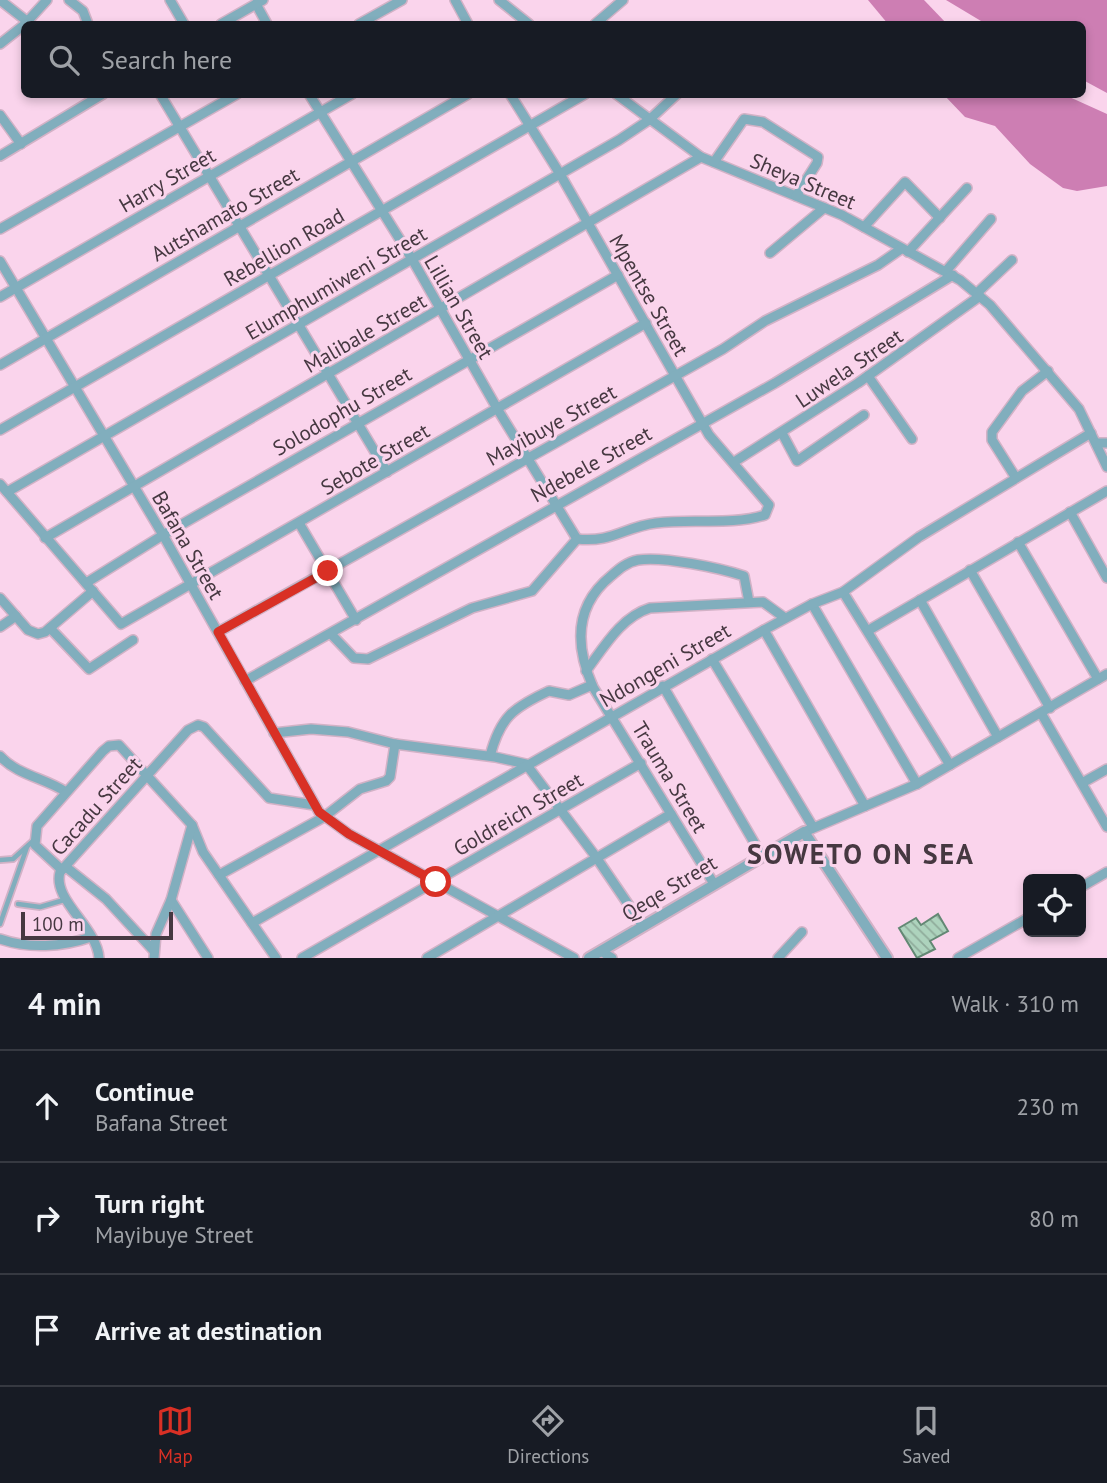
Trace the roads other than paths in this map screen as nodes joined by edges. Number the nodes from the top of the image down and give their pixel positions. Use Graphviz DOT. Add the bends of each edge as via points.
graph roads {
  1 [pos="0,0"];
  2 [pos="47,0"];
  3 [pos="69,0"];
  4 [pos="82,0"];
  5 [pos="170,0"];
  6 [pos="401,0"];
  7 [pos="455,0"];
  8 [pos="499,0"];
  9 [pos="623,0"];
  10 [pos="260,2"];
  11 [pos="83,12"];
  12 [pos="23,21"];
  13 [pos="29,21"];
  14 [pos="87,21"];
  15 [pos="182,21"];
  16 [pos="226,21"];
  17 [pos="266,21"];
  18 [pos="364,21"];
  19 [pos="466,21"];
  20 [pos="525,21"];
  21 [pos="598,21"];
  22 [pos="21,28"];
  23 [pos="0,44"];
  24 [pos="96,98"];
  25 [pos="162,98"];
  26 [pos="230,98"];
  27 [pos="311,98"];
  28 [pos="345,98"];
  29 [pos="461,98"];
  30 [pos="512,98"];
  31 [pos="578,98"];
  32 [pos="621,98"];
  33 [pos="673,98"];
  34 [pos="320,113"];
  35 [pos="0,116"];
  36 [pos="649,120"];
  37 [pos="529,125"];
  38 [pos="179,128"];
  39 [pos="21,144"];
  40 [pos="0,156"];
  41 [pos="701,157"];
  42 [pos="351,161"];
  43 [pos="714,162"];
  44 [pos="560,174"];
  45 [pos="210,176"];
  46 [pos="967,188"];
  47 [pos="796,196"];
  48 [pos="824,208"];
  49 [pos="382,211"];
  50 [pos="940,218"];
  51 [pos="991,219"];
  52 [pos="588,224"];
  53 [pos="240,225"];
  54 [pos="864,227"];
  55 [pos="0,229"];
  56 [pos="905,251"];
  57 [pos="770,253"];
  58 [pos="412,259"];
  59 [pos="1012,260"];
  60 [pos="0,261"];
  61 [pos="950,273"];
  62 [pos="270,274"];
  63 [pos="618,275"];
  64 [pos="16,288"];
  65 [pos="978,295"];
  66 [pos="0,297"];
  67 [pos="440,309"];
  68 [pos="646,323"];
  69 [pos="298,325"];
  70 [pos="47,337"];
  71 [pos="468,359"];
  72 [pos="0,365"];
  73 [pos="1048,371"];
  74 [pos="327,375"];
  75 [pos="676,376"];
  76 [pos="868,376"];
  77 [pos="76,386"];
  78 [pos="498,410"];
  79 [pos="864,415"];
  80 [pos="702,422"];
  81 [pos="355,423"];
  82 [pos="0,430"];
  83 [pos="782,433"];
  84 [pos="1091,433"];
  85 [pos="105,436"];
  86 [pos="912,439"];
  87 [pos="1096,443"];
  88 [pos="1107,443"];
  89 [pos="528,459"];
  90 [pos="734,463"];
  91 [pos="1107,467"];
  92 [pos="387,472"];
  93 [pos="1016,478"];
  94 [pos="133,486"];
  95 [pos="4,488"];
  96 [pos="1107,491"];
  97 [pos="554,505"];
  98 [pos="1070,512"];
  99 [pos="299,523"];
  100 [pos="163,535"];
  101 [pos="45,538"];
  102 [pos="577,539"];
  103 [pos="1018,542"];
  104 [pos="970,570"];
  105 [pos="328,571"];
  106 [pos="1107,578"];
  107 [pos="191,585"];
  108 [pos="90,587"];
  109 [pos="843,592"];
  110 [pos="0,598"];
  111 [pos="920,600"];
  112 [pos="749,602"];
  113 [pos="812,604"];
  114 [pos="16,616"];
  115 [pos="785,618"];
  116 [pos="356,620"];
  117 [pos="0,627"];
  118 [pos="50,628"];
  119 [pos="764,629"];
  120 [pos="869,630"];
  121 [pos="218,632"];
  122 [pos="331,634"];
  123 [pos="133,640"];
  124 [pos="712,659"];
  125 [pos="586,671"];
  126 [pos="1107,674"];
  127 [pos="1098,679"];
  128 [pos="245,681"];
  129 [pos="592,685"];
  130 [pos="663,687"];
  131 [pos="1045,710"];
  132 [pos="612,716"];
  133 [pos="274,733"];
  134 [pos="998,737"];
  135 [pos="395,744"];
  136 [pos="0,756"];
  137 [pos="490,756"];
  138 [pos="641,763"];
  139 [pos="526,764"];
  140 [pos="950,765"];
  141 [pos="1107,769"];
  142 [pos="147,777"];
  143 [pos="1082,783"];
  144 [pos="917,784"];
  145 [pos="66,792"];
  146 [pos="314,805"];
  147 [pos="864,806"];
  148 [pos="560,810"];
  149 [pos="671,814"];
  150 [pos="324,817"];
  151 [pos="192,825"];
  152 [pos="1107,827"];
  153 [pos="809,830"];
  154 [pos="30,844"];
  155 [pos="379,850"];
  156 [pos="762,856"];
  157 [pos="596,857"];
  158 [pos="0,860"];
  159 [pos="64,868"];
  160 [pos="1107,872"];
  161 [pos="219,875"];
  162 [pos="436,882"];
  163 [pos="714,884"];
  164 [pos="1086,884"];
  165 [pos="66,899"];
  166 [pos="171,900"];
  167 [pos="18,904"];
  168 [pos="500,916"];
  169 [pos="1023,921"];
  170 [pos="0,923"];
  171 [pos="252,923"];
  172 [pos="643,926"];
  173 [pos="802,932"];
  174 [pos="91,937"];
  175 [pos="0,939"];
  176 [pos="601,951"];
  177 [pos="154,954"];
  178 [pos="99,958"];
  179 [pos="208,958"];
  180 [pos="276,958"];
  181 [pos="303,958"];
  182 [pos="427,958"];
  183 [pos="574,958"];
  184 [pos="589,958"];
  185 [pos="612,958"];
  186 [pos="778,958"];
  187 [pos="887,958"];
  188 [pos="958,958"];
  1 -- 12 [label="street"];
  2 -- 13 [label="street"];
  3 -- 11 [label="street"];
  4 -- 11 [label="street"];
  5 -- 15 [label="street"];
  6 -- 18 [label="street"];
  7 -- 19 [label="street"];
  8 -- 20 [label="street"];
  9 -- 21 [label="street"];
  10 -- 16 [label="street"];
  10 -- 17 [label="street"];
  11 -- 14 [label="street"];
  22 -- 23 [label="street"];
  24 -- 39 [label="street"];
  25 -- 38 [label="street"];
  26 -- 38 [label="street"];
  27 -- 34 [label="street, Lillian Street"];
  28 -- 34 [label="street, Harry Street"];
  29 -- 42 [label="street, Autshamato Street"];
  30 -- 37 [label="street, Mpentse Street"];
  31 -- 37 [label="street, Rebellion Road"];
  32 -- 36 [label="street, Sheya Street"];
  33 -- 36 [label="street, Elumphumiweni Street"];
  34 -- 42 [label="street, Lillian Street"];
  34 -- 45 [label="street, Harry Street"];
  35 -- 39 [label="street"];
  36 -- 41 [label="street, Sheya Street"];
  36 -- 44 [label="street, Elumphumiweni Street"];
  37 -- 44 [label="street, Mpentse Street"];
  37 -- 49 [label="street, Rebellion Road"];
  38 -- 45 [label="street"];
  38 -- 55 [label="street"];
  39 -- 40 [label="street"];
  41 -- 43 [label="street, Sheya Street"];
  41 -- 52 [label="street, Malibale Street"];
  42 -- 49 [label="street, Lillian Street"];
  42 -- 53 [label="street, Autshamato Street"];
  43 -- 47 [label="street, Sheya Street"];
  43 -- 47 [label="street" via="740,122 751,118 763,122 818,157"];
  44 -- 52 [label="street, Mpentse Street"];
  44 -- 58 [label="street, Elumphumiweni Street"];
  45 -- 53 [label="street"];
  45 -- 64 [label="street, Harry Street"];
  46 -- 50 [label="street, Mayibuye Street"];
  47 -- 48 [label="street, Sheya Street"];
  48 -- 54 [label="street, Sheya Street"];
  48 -- 57 [label="street"];
  49 -- 58 [label="street, Lillian Street"];
  49 -- 62 [label="street, Rebellion Road"];
  50 -- 54 [label="street" via="905,182"];
  50 -- 56 [label="street, Mayibuye Street"];
  51 -- 61 [label="street, Ndebele Street"];
  52 -- 63 [label="street, Mpentse Street"];
  52 -- 67 [label="street, Malibale Street"];
  53 -- 62 [label="street"];
  53 -- 70 [label="street, Autshamato Street"];
  54 -- 56 [label="street, Sheya Street"];
  56 -- 61 [label="street, Sheya Street"];
  56 -- 75 [label="street, Mayibuye Street" via="765,321"];
  58 -- 67 [label="street, Lillian Street"];
  58 -- 69 [label="street, Elumphumiweni Street"];
  59 -- 65 [label="street, Luwela Street"];
  60 -- 64 [label="street, Bafana Street"];
  61 -- 65 [label="street, Sheya Street"];
  61 -- 80 [label="street, Ndebele Street" via="775,383"];
  62 -- 69 [label="street"];
  62 -- 77 [label="street, Rebellion Road"];
  63 -- 68 [label="street, Mpentse Street"];
  63 -- 71 [label="street, Solodophu Street"];
  64 -- 66 [label="street, Harry Street"];
  64 -- 70 [label="street, Bafana Street"];
  65 -- 73 [label="street, Sheya Street"];
  65 -- 76 [label="street, Luwela Street"];
  67 -- 71 [label="street, Lillian Street"];
  67 -- 74 [label="street, Malibale Street"];
  68 -- 75 [label="street, Mpentse Street"];
  68 -- 78 [label="street, Sebote Street"];
  69 -- 74 [label="street"];
  69 -- 85 [label="street, Elumphumiweni Street"];
  70 -- 72 [label="street, Autshamato Street"];
  70 -- 77 [label="street, Bafana Street"];
  71 -- 78 [label="street, Lillian Street"];
  71 -- 81 [label="street, Solodophu Street"];
  73 -- 84 [label="street, Sheya Street"];
  73 -- 93 [label="street" via="1022,391 992,432 992,440"];
  74 -- 81 [label="street"];
  74 -- 94 [label="street, Malibale Street"];
  75 -- 80 [label="street, Mpentse Street"];
  75 -- 89 [label="street, Mayibuye Street"];
  76 -- 83 [label="street, Luwela Street"];
  76 -- 86 [label="street"];
  77 -- 82 [label="street, Rebellion Road"];
  77 -- 85 [label="street, Bafana Street"];
  78 -- 89 [label="street, Lillian Street"];
  78 -- 92 [label="street, Sebote Street"];
  79 -- 83 [label="street" via="797,461"];
  80 -- 90 [label="street, Mpentse Street"];
  80 -- 97 [label="street, Ndebele Street"];
  81 -- 92 [label="street"];
  81 -- 100 [label="street, Solodophu Street"];
  83 -- 90 [label="street, Luwela Street"];
  84 -- 87 [label="street, Sheya Street"];
  84 -- 93 [label="street, Ndongeni Street"];
  85 -- 94 [label="street, Bafana Street"];
  85 -- 95 [label="street, Elumphumiweni Street"];
  87 -- 88 [label="street"];
  87 -- 91 [label="street, Sheya Street"];
  89 -- 97 [label="street, Lillian Street"];
  89 -- 105 [label="street, Mayibuye Street"];
  90 -- 102 [label="street, Mpentse Street" via="769,505 765,515 735,523 666,522 633,528 609,539"];
  92 -- 99 [label="street, Sebote Street"];
  93 -- 109 [label="street, Ndongeni Street" via="919,537"];
  94 -- 100 [label="street, Bafana Street"];
  94 -- 101 [label="street, Malibale Street"];
  95 -- 101 [label="street"];
  96 -- 98 [label="street"];
  97 -- 102 [label="street, Lillian Street"];
  97 -- 116 [label="street, Ndebele Street"];
  98 -- 103 [label="street"];
  98 -- 106 [label="street"];
  99 -- 105 [label="street"];
  99 -- 107 [label="street, Sebote Street"];
  100 -- 107 [label="street, Bafana Street"];
  100 -- 108 [label="street, Solodophu Street"];
  101 -- 108 [label="street"];
  102 -- 122 [label="street" via="532,591 472,608 368,659 354,658"];
  103 -- 104 [label="street"];
  103 -- 127 [label="street"];
  104 -- 111 [label="street"];
  104 -- 131 [label="street"];
  105 -- 116 [label="street"];
  105 -- 121 [label="street, Mayibuye Street"];
  107 -- 108 [label="street, Sebote Street" via="121,624"];
  107 -- 121 [label="street, Bafana Street"];
  108 -- 118 [label="street, Solodophu Street"];
  109 -- 113 [label="street, Ndongeni Street"];
  109 -- 120 [label="street"];
  110 -- 114 [label="street"];
  111 -- 120 [label="street"];
  111 -- 134 [label="street"];
  112 -- 115 [label="street" via="768,604"];
  112 -- 125 [label="street" via="643,610 617,630"];
  112 -- 125 [label="street, Trauma Street" via="747,580 741,574 655,560 629,563 598,586 586,604 582,623"];
  113 -- 115 [label="street, Ndongeni Street"];
  113 -- 144 [label="street"];
  114 -- 117 [label="street"];
  114 -- 118 [label="street, Solodophu Street" via="38,634"];
  115 -- 119 [label="street, Ndongeni Street"];
  116 -- 122 [label="street, Ndebele Street"];
  118 -- 123 [label="street" via="89,669"];
  119 -- 124 [label="street, Ndongeni Street"];
  119 -- 147 [label="street"];
  120 -- 140 [label="street"];
  121 -- 128 [label="street, Bafana Street"];
  122 -- 128 [label="street, Ndebele Street"];
  124 -- 130 [label="street, Ndongeni Street"];
  124 -- 153 [label="street"];
  125 -- 129 [label="street, Trauma Street"];
  126 -- 127 [label="street"];
  127 -- 131 [label="street"];
  128 -- 133 [label="street, Bafana Street"];
  129 -- 132 [label="street, Trauma Street"];
  129 -- 137 [label="street" via="569,695 545,693 505,718"];
  130 -- 132 [label="street, Ndongeni Street"];
  130 -- 156 [label="street"];
  131 -- 134 [label="street"];
  131 -- 143 [label="street"];
  132 -- 138 [label="street, Trauma Street"];
  132 -- 139 [label="street, Ndongeni Street"];
  133 -- 135 [label="street" via="348,732"];
  133 -- 146 [label="street, Bafana Street"];
  134 -- 140 [label="street"];
  135 -- 137 [label="street"];
  135 -- 150 [label="street" via="388,780 360,789"];
  136 -- 145 [label="street" via="15,769"];
  137 -- 139 [label="street"];
  138 -- 148 [label="street, Goldreich Street"];
  138 -- 149 [label="street, Trauma Street"];
  139 -- 148 [label="street"];
  139 -- 155 [label="street, Ndongeni Street"];
  140 -- 144 [label="street"];
  141 -- 143 [label="street"];
  142 -- 145 [label="street" via="124,749 114,744"];
  142 -- 146 [label="street, Cacadu Street" via="174,743 198,725 269,798"];
  142 -- 151 [label="street"];
  142 -- 159 [label="street, Cacadu Street"];
  143 -- 152 [label="street"];
  144 -- 147 [label="street"];
  145 -- 154 [label="street" via="37,826"];
  146 -- 150 [label="street, Bafana Street"];
  147 -- 153 [label="street"];
  148 -- 157 [label="street"];
  148 -- 162 [label="street, Goldreich Street"];
  149 -- 157 [label="street"];
  149 -- 163 [label="street, Trauma Street"];
  150 -- 155 [label="street, Bafana Street"];
  150 -- 161 [label="street"];
  151 -- 161 [label="street"];
  151 -- 166 [label="street"];
  153 -- 156 [label="street, Qeqe Street"];
  153 -- 187 [label="street"];
  154 -- 158 [label="lane" via="13,859"];
  154 -- 159 [label="street"];
  154 -- 170 [label="lane"];
  155 -- 162 [label="street, Bafana Street"];
  155 -- 171 [label="street, Ndongeni Street"];
  156 -- 163 [label="street, Qeqe Street"];
  157 -- 168 [label="street"];
  157 -- 172 [label="street"];
  159 -- 165 [label="street, Cacadu Street" via="59,883"];
  159 -- 177 [label="street" via="106,899"];
  160 -- 164 [label="street"];
  161 -- 171 [label="street"];
  162 -- 168 [label="street, Bafana Street"];
  162 -- 181 [label="street, Goldreich Street"];
  163 -- 172 [label="street, Qeqe Street"];
  165 -- 167 [label="lane" via="40,907"];
  165 -- 174 [label="street, Cacadu Street"];
  166 -- 177 [label="street" via="156,934"];
  166 -- 179 [label="street"];
  168 -- 182 [label="street"];
  168 -- 183 [label="street, Bafana Street"];
  169 -- 188 [label="street"];
  171 -- 180 [label="street"];
  172 -- 176 [label="street, Qeqe Street"];
  173 -- 186 [label="street"];
  174 -- 175 [label="street" via="58,946 19,946"];
  174 -- 178 [label="street, Cacadu Street"];
  176 -- 184 [label="street, Qeqe Street"];
  176 -- 185 [label="street"];
}
